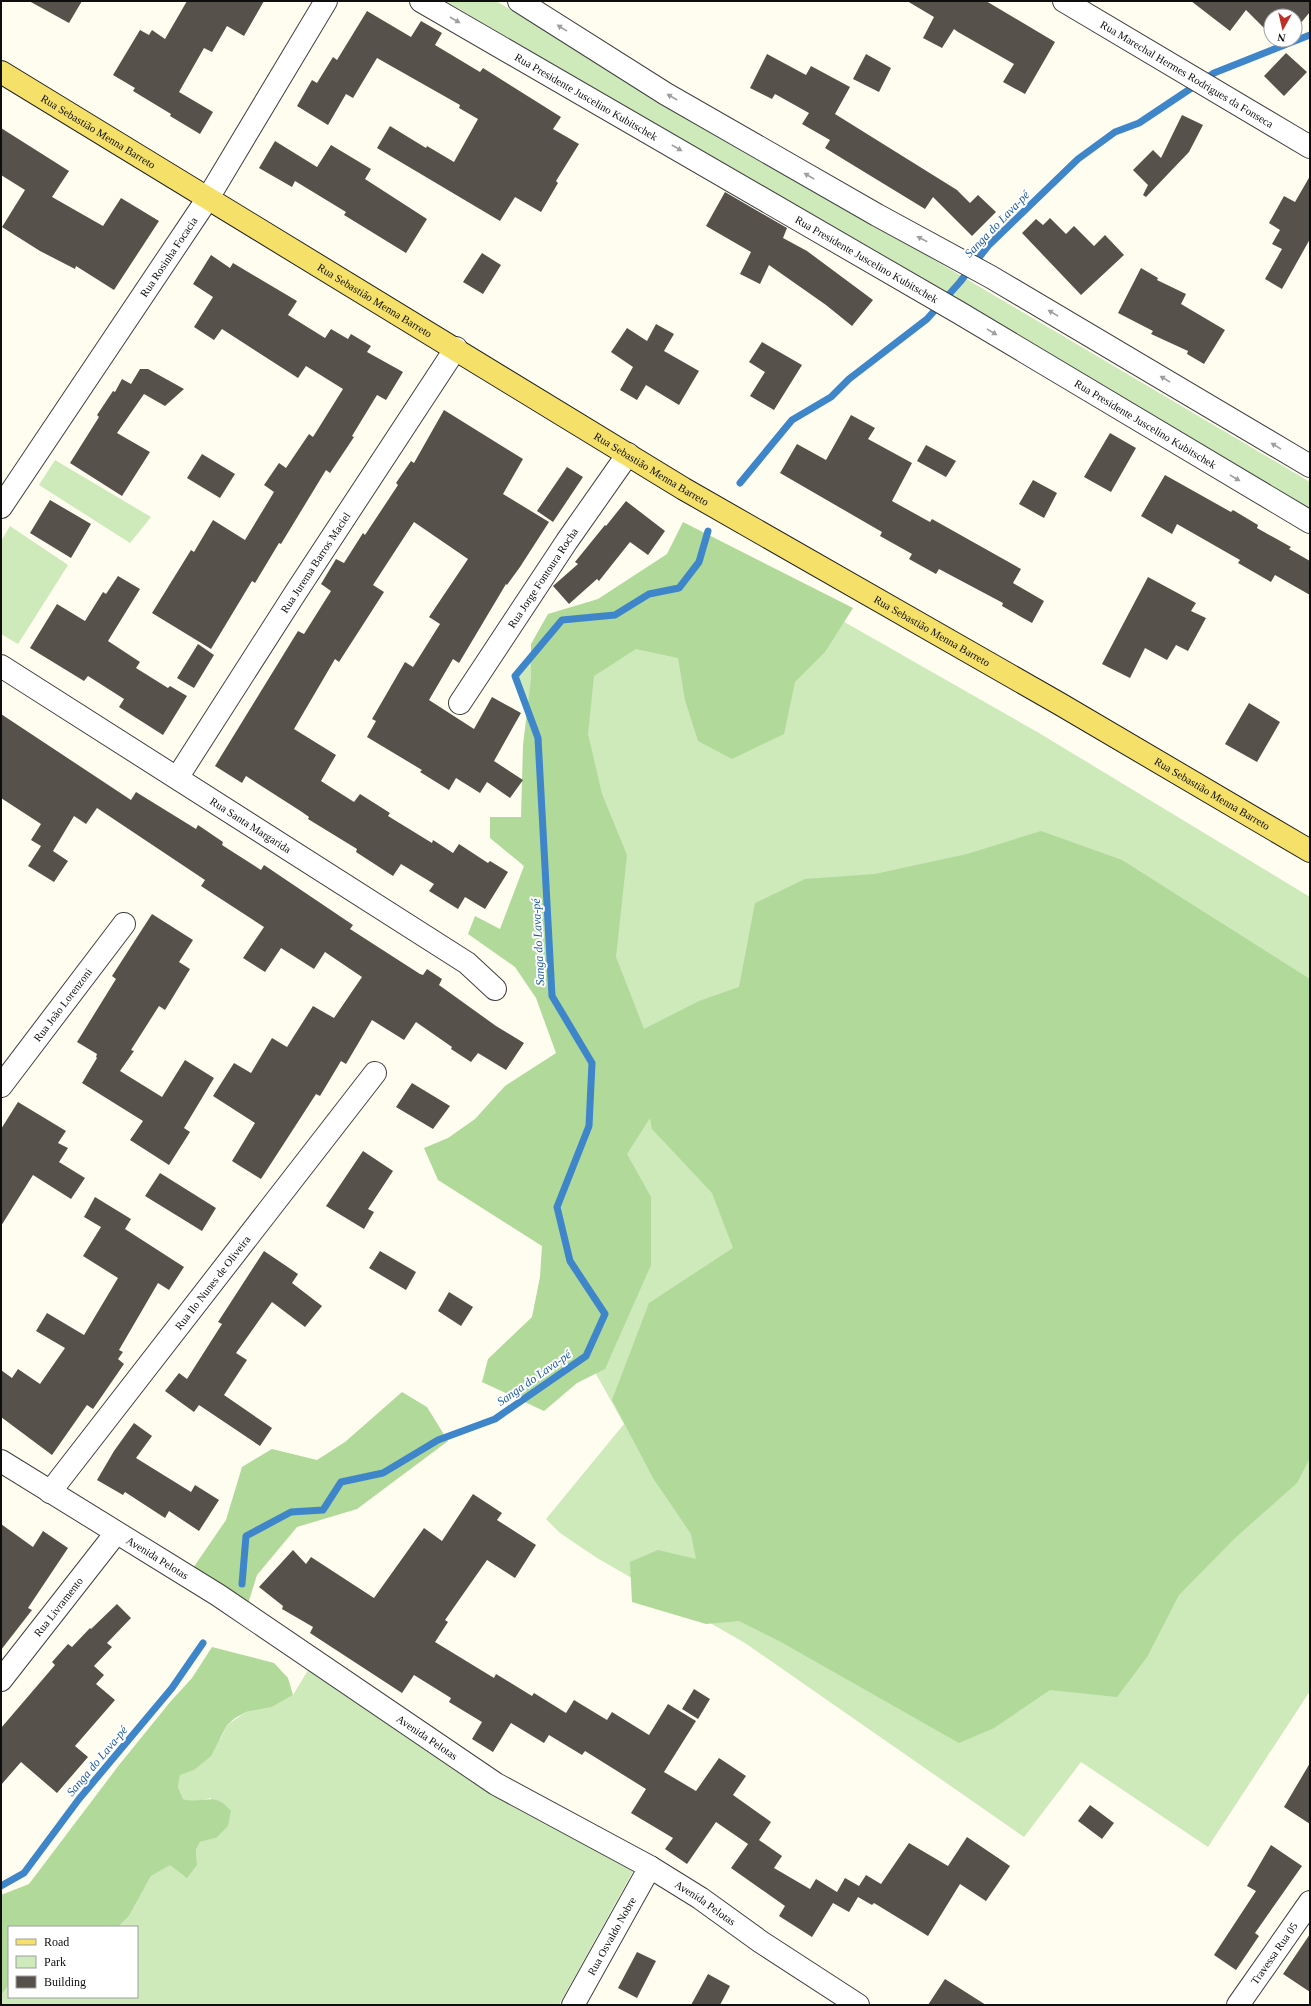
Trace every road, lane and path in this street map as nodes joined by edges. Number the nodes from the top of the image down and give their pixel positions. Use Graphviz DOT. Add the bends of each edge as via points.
graph roads {
  1 [pos="326,1"];
  2 [pos="421,1"];
  3 [pos="519,1"];
  4 [pos="1064,1"];
  5 [pos="1,72"];
  6 [pos="1310,147"];
  7 [pos="208,198"];
  8 [pos="456,348"];
  9 [pos="628,454"];
  10 [pos="1310,466"];
  11 [pos="1,507"];
  12 [pos="1310,522"];
  13 [pos="1,666"];
  14 [pos="460,703"];
  15 [pos="177,778"];
  16 [pos="1310,851"];
  17 [pos="124,924"];
  18 [pos="496,989"];
  19 [pos="375,1073"];
  20 [pos="1,1086"];
  21 [pos="1,1461"];
  22 [pos="50,1492"];
  23 [pos="116,1533"];
  24 [pos="1,1680"];
  25 [pos="650,1867"];
  26 [pos="1310,1902"];
  27 [pos="573,2005"];
  28 [pos="858,2005"];
  29 [pos="1238,2005"];
  1 -- 7 [label="street, Rua Rosinha Focacia"];
  2 -- 12 [label="street, Rua Presidente Juscelino Kubitschek, one-way" via="958,312"];
  10 -- 3 [label="street, one-way" via="957,257 870,211 666,94"];
  4 -- 6 [label="street, Rua Marechal Hermes Rodrigues da Fonseca"];
  5 -- 7 [label="main road, Rua Sebastião Menna Barreto"];
  7 -- 8 [label="main road, Rua Sebastião Menna Barreto"];
  7 -- 11 [label="street, Rua Rosinha Focacia"];
  8 -- 9 [label="main road, Rua Sebastião Menna Barreto"];
  8 -- 15 [label="street, Rua Jurema Barros Maciel"];
  9 -- 14 [label="street, Rua Jorge Fontoura Rocha"];
  9 -- 16 [label="main road, Rua Sebastião Menna Barreto" via="684,489 1053,700"];
  13 -- 15 [label="street, Rua Santa Margarida"];
  15 -- 18 [label="street, Rua Santa Margarida" via="467,963"];
  17 -- 20 [label="street, Rua João Lorenzoni"];
  19 -- 22 [label="street, Rua Ilo Nunes de Oliveira"];
  21 -- 22 [label="street, Avenida Pelotas"];
  22 -- 23 [label="street, Avenida Pelotas"];
  23 -- 24 [label="street, Rua Livramento"];
  23 -- 25 [label="street, Avenida Pelotas" via="218,1595 496,1784"];
  25 -- 27 [label="street, Rua Osvaldo Nobre"];
  25 -- 28 [label="street, Avenida Pelotas"];
  26 -- 29 [label="street, Travessa Rua 05"];
}
